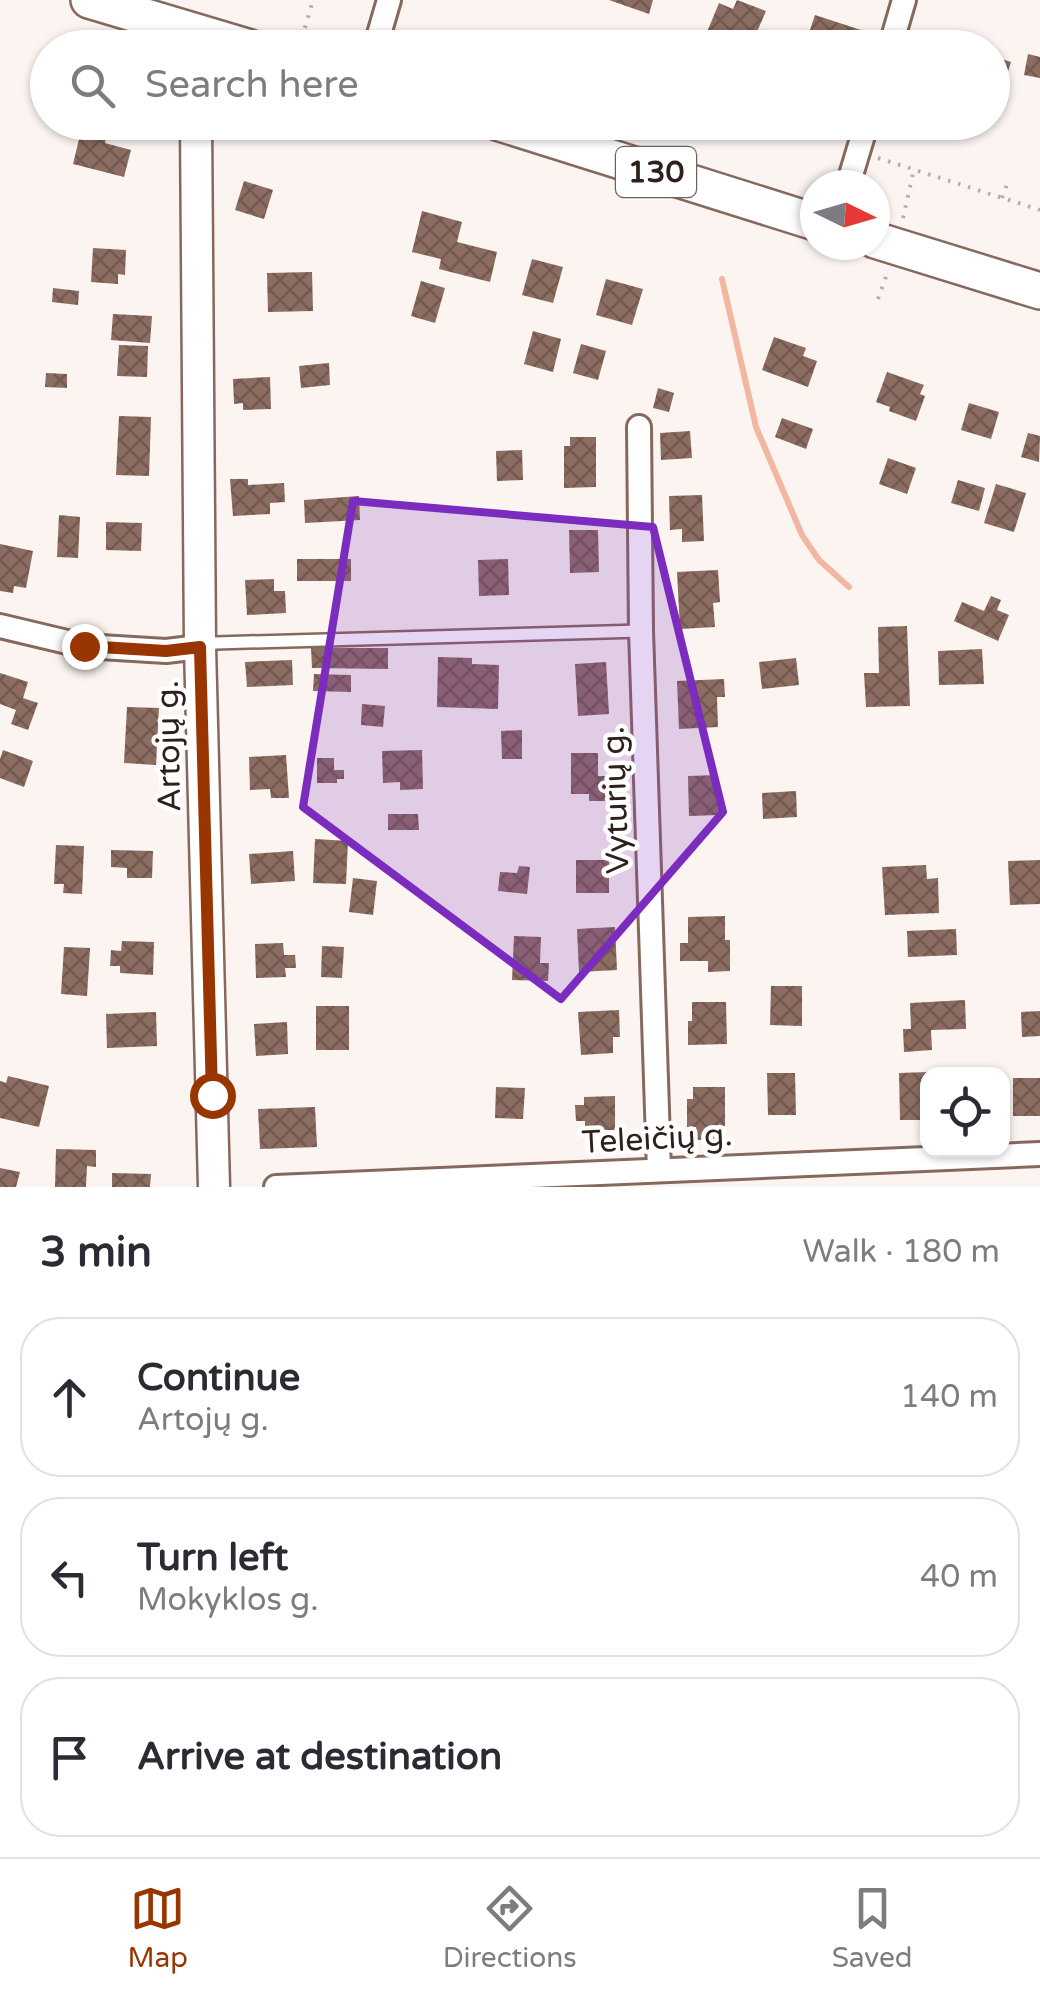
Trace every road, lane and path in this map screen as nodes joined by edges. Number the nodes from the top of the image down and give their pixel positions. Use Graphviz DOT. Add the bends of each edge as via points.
graph roads {
  1 [pos="89,0"];
  2 [pos="314,0"];
  3 [pos="389,0"];
  4 [pos="904,0"];
  5 [pos="174,30"];
  6 [pos="305,30"];
  7 [pos="380,30"];
  8 [pos="895,30"];
  9 [pos="196,140"];
  10 [pos="554,140"];
  11 [pos="861,140"];
  12 [pos="858,151"];
  13 [pos="852,170"];
  14 [pos="1008,182"];
  15 [pos="1002,198"];
  16 [pos="1040,210"];
  17 [pos="800,217"];
  18 [pos="890,245"];
  19 [pos="1040,291"];
  20 [pos="639,427"];
  21 [pos="0,626"];
  22 [pos="641,631"];
  23 [pos="200,647"];
  24 [pos="1040,1154"];
  25 [pos="659,1170"];
  26 [pos="214,1187"];
  27 [pos="276,1187"];
  1 -- 5 [label="main road"];
  2 -- 6 [label="path"];
  3 -- 7 [label="street"];
  4 -- 8 [label="street"];
  9 -- 23 [label="main road, Artojų g."];
  10 -- 17 [label="main road, 130"];
  11 -- 12 [label="street"];
  12 -- 13 [label="street"];
  12 -- 15 [label="path"];
  14 -- 15 [label="path"];
  15 -- 16 [label="path"];
  18 -- 19 [label="main road"];
  20 -- 22 [label="street, Vyturių g."];
  21 -- 23 [label="street" via="84,646"];
  22 -- 23 [label="lane"];
  22 -- 25 [label="street, Vyturių g."];
  23 -- 26 [label="main road, Artojų g."];
  24 -- 25 [label="street, Teleičių g."];
  25 -- 27 [label="street, Teleičių g."];
}
